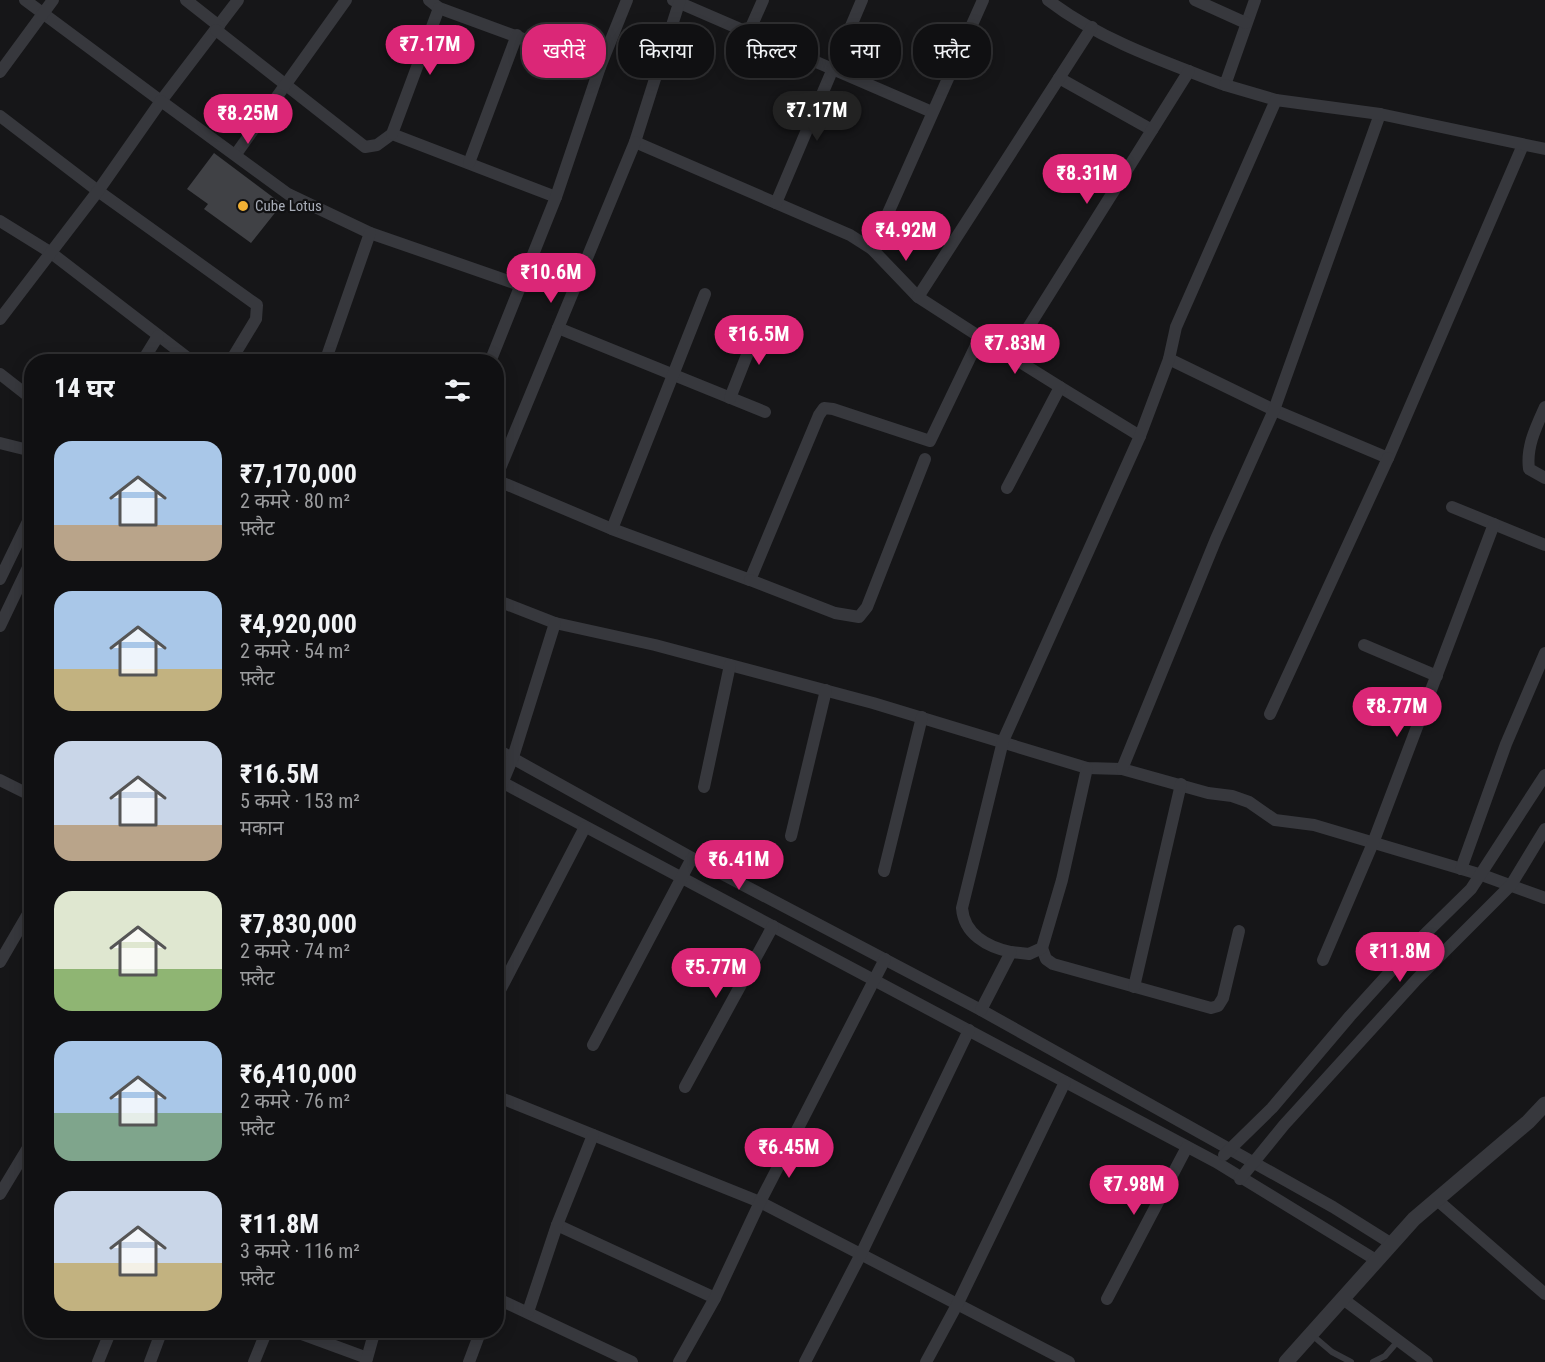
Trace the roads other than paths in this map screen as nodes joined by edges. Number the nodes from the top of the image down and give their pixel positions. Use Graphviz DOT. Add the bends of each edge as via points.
graph roads {
  1 [pos="26,0"];
  2 [pos="53,0"];
  3 [pos="186,0"];
  4 [pos="238,0"];
  5 [pos="346,0"];
  6 [pos="627,0"];
  7 [pos="763,0"];
  8 [pos="862,0"];
  9 [pos="983,0"];
  10 [pos="1048,0"];
  11 [pos="1195,0"];
  12 [pos="1255,0"];
  13 [pos="678,1"];
  14 [pos="434,4"];
  15 [pos="43,13"];
  16 [pos="1246,23"];
  17 [pos="727,24"];
  18 [pos="752,24"];
  19 [pos="851,24"];
  20 [pos="1092,27"];
  21 [pos="217,28"];
  22 [pos="517,35"];
  23 [pos="522,37"];
  24 [pos="606,52"];
  25 [pos="1189,71"];
  26 [pos="0,72"];
  27 [pos="830,72"];
  28 [pos="596,78"];
  29 [pos="850,78"];
  30 [pos="1059,78"];
  31 [pos="286,85"];
  32 [pos="1225,85"];
  33 [pos="1276,100"];
  34 [pos="161,101"];
  35 [pos="932,112"];
  36 [pos="1380,114"];
  37 [pos="0,116"];
  38 [pos="1152,130"];
  39 [pos="392,134"];
  40 [pos="635,142"];
  41 [pos="1523,145"];
  42 [pos="1545,149"];
  43 [pos="236,154"];
  44 [pos="469,164"];
  45 [pos="98,191"];
  46 [pos="556,197"];
  47 [pos="776,203"];
  48 [pos="0,221"];
  49 [pos="370,233"];
  50 [pos="872,249"];
  51 [pos="50,252"];
  52 [pos="520,285"];
  53 [pos="705,294"];
  54 [pos="918,297"];
  55 [pos="0,319"];
  56 [pos="760,322"];
  57 [pos="558,328"];
  58 [pos="158,336"];
  59 [pos="980,338"];
  60 [pos="147,354"];
  61 [pos="182,354"];
  62 [pos="235,354"];
  63 [pos="328,354"];
  64 [pos="493,354"];
  65 [pos="1011,355"];
  66 [pos="1169,359"];
  67 [pos="0,374"];
  68 [pos="672,376"];
  69 [pos="1060,387"];
  70 [pos="24,393"];
  71 [pos="730,398"];
  72 [pos="1545,407"];
  73 [pos="1274,410"];
  74 [pos="765,412"];
  75 [pos="1140,436"];
  76 [pos="0,443"];
  77 [pos="24,449"];
  78 [pos="1388,458"];
  79 [pos="926,459"];
  80 [pos="504,460"];
  81 [pos="1545,478"];
  82 [pos="504,482"];
  83 [pos="1007,488"];
  84 [pos="1452,507"];
  85 [pos="1494,524"];
  86 [pos="612,529"];
  87 [pos="24,530"];
  88 [pos="1545,545"];
  89 [pos="24,576"];
  90 [pos="0,579"];
  91 [pos="750,580"];
  92 [pos="504,603"];
  93 [pos="555,623"];
  94 [pos="0,626"];
  95 [pos="1364,645"];
  96 [pos="1545,653"];
  97 [pos="730,665"];
  98 [pos="1437,676"];
  99 [pos="826,690"];
  100 [pos="1270,714"];
  101 [pos="922,717"];
  102 [pos="1003,741"];
  103 [pos="504,753"];
  104 [pos="513,758"];
  105 [pos="1088,768"];
  106 [pos="1122,769"];
  107 [pos="504,774"];
  108 [pos="1545,775"];
  109 [pos="0,780"];
  110 [pos="504,783"];
  111 [pos="1180,784"];
  112 [pos="704,787"];
  113 [pos="24,792"];
  114 [pos="585,827"];
  115 [pos="1545,829"];
  116 [pos="791,836"];
  117 [pos="1373,843"];
  118 [pos="692,858"];
  119 [pos="1461,869"];
  120 [pos="884,871"];
  121 [pos="1482,875"];
  122 [pos="681,878"];
  123 [pos="1511,885"];
  124 [pos="1545,898"];
  125 [pos="24,921"];
  126 [pos="773,926"];
  127 [pos="1239,930"];
  128 [pos="1042,948"];
  129 [pos="1011,952"];
  130 [pos="885,959"];
  131 [pos="1323,960"];
  132 [pos="0,962"];
  133 [pos="873,981"];
  134 [pos="504,983"];
  135 [pos="1134,987"];
  136 [pos="981,1010"];
  137 [pos="969,1030"];
  138 [pos="593,1045"];
  139 [pos="1065,1082"];
  140 [pos="685,1087"];
  141 [pos="504,1099"];
  142 [pos="1545,1104"];
  143 [pos="593,1135"];
  144 [pos="1187,1147"];
  145 [pos="1229,1150"];
  146 [pos="24,1154"];
  147 [pos="1216,1162"];
  148 [pos="1255,1163"];
  149 [pos="1240,1179"];
  150 [pos="0,1194"];
  151 [pos="1436,1199"];
  152 [pos="760,1202"];
  153 [pos="557,1225"];
  154 [pos="1392,1244"];
  155 [pos="861,1254"];
  156 [pos="1376,1260"];
  157 [pos="1545,1294"];
  158 [pos="715,1298"];
  159 [pos="1107,1299"];
  160 [pos="1342,1299"];
  161 [pos="504,1302"];
  162 [pos="958,1303"];
  163 [pos="528,1312"];
  164 [pos="1311,1334"];
  165 [pos="108,1338"];
  166 [pos="159,1338"];
  167 [pos="264,1338"];
  168 [pos="311,1338"];
  169 [pos="373,1338"];
  170 [pos="478,1338"];
  171 [pos="1398,1340"];
  172 [pos="366,1360"];
  173 [pos="98,1362"];
  174 [pos="150,1362"];
  175 [pos="254,1362"];
  176 [pos="469,1362"];
  177 [pos="632,1362"];
  178 [pos="679,1362"];
  179 [pos="805,1362"];
  180 [pos="926,1362"];
  181 [pos="1069,1362"];
  182 [pos="1286,1362"];
  183 [pos="1351,1362"];
  184 [pos="1373,1362"];
  185 [pos="1427,1362"];
  1 -- 15 [label="street"];
  2 -- 15 [label="street"];
  3 -- 21 [label="street"];
  4 -- 21 [label="street"];
  5 -- 31 [label="street"];
  6 -- 24 [label="street"];
  7 -- 18 [label="street"];
  8 -- 19 [label="street"];
  9 -- 35 [label="street"];
  10 -- 20 [label="street"];
  11 -- 16 [label="street"];
  12 -- 16 [label="street"];
  13 -- 17 [label="street"];
  13 -- 40 [label="street"];
  14 -- 22 [label="street"];
  14 -- 39 [label="street"];
  15 -- 26 [label="street"];
  15 -- 34 [label="street"];
  16 -- 32 [label="street"];
  20 -- 25 [label="street"];
  20 -- 30 [label="street"];
  21 -- 31 [label="street"];
  21 -- 34 [label="street"];
  22 -- 23 [label="street"];
  22 -- 44 [label="street"];
  25 -- 32 [label="street"];
  25 -- 38 [label="street"];
  27 -- 47 [label="street"];
  28 -- 46 [label="street"];
  29 -- 35 [label="street"];
  30 -- 38 [label="street"];
  30 -- 54 [label="street"];
  31 -- 39 [label="street" via="365,147 378,145"];
  31 -- 43 [label="street"];
  32 -- 33 [label="street"];
  33 -- 36 [label="street"];
  33 -- 66 [label="street" via="1176,327"];
  34 -- 43 [label="street"];
  34 -- 45 [label="street"];
  35 -- 50 [label="street"];
  36 -- 41 [label="street"];
  36 -- 73 [label="street"];
  37 -- 45 [label="street"];
  38 -- 65 [label="street"];
  39 -- 44 [label="street"];
  40 -- 47 [label="street"];
  40 -- 57 [label="street"];
  41 -- 42 [label="street"];
  41 -- 78 [label="street"];
  43 -- 49 [label="street" via="288,194"];
  44 -- 46 [label="street"];
  45 -- 51 [label="street"];
  45 -- 62 [label="street" via="257,305 256,319"];
  46 -- 52 [label="street"];
  47 -- 50 [label="street" via="850,235"];
  48 -- 51 [label="street"];
  49 -- 52 [label="street"];
  49 -- 63 [label="street"];
  50 -- 54 [label="street"];
  51 -- 55 [label="street"];
  51 -- 58 [label="street"];
  52 -- 64 [label="street"];
  53 -- 68 [label="street"];
  54 -- 59 [label="street"];
  56 -- 71 [label="street"];
  57 -- 68 [label="street"];
  57 -- 80 [label="street"];
  58 -- 60 [label="street"];
  58 -- 61 [label="street"];
  59 -- 65 [label="street"];
  59 -- 91 [label="street" via="930,441 824,408"];
  65 -- 69 [label="street"];
  66 -- 73 [label="street"];
  66 -- 75 [label="street"];
  67 -- 70 [label="street"];
  68 -- 71 [label="street"];
  68 -- 86 [label="street"];
  69 -- 75 [label="street"];
  69 -- 83 [label="street"];
  71 -- 74 [label="street"];
  72 -- 81 [label="street" via="1527,457 1529,469"];
  73 -- 78 [label="street"];
  73 -- 106 [label="street" via="1216,539"];
  75 -- 102 [label="street"];
  76 -- 77 [label="street"];
  78 -- 100 [label="street"];
  79 -- 91 [label="street" via="867,607 858,617 835,613"];
  82 -- 86 [label="street"];
  84 -- 85 [label="street"];
  85 -- 88 [label="street"];
  85 -- 98 [label="street"];
  86 -- 91 [label="street"];
  87 -- 90 [label="street"];
  89 -- 94 [label="street"];
  92 -- 93 [label="street"];
  93 -- 97 [label="street"];
  93 -- 104 [label="street"];
  95 -- 98 [label="street"];
  96 -- 119 [label="street" via="1506,744"];
  97 -- 99 [label="street"];
  97 -- 112 [label="street"];
  98 -- 117 [label="street"];
  99 -- 101 [label="street"];
  99 -- 116 [label="street"];
  101 -- 102 [label="street"];
  101 -- 120 [label="street"];
  102 -- 105 [label="street"];
  102 -- 129 [label="street" via="962,920 974,936 993,949"];
  103 -- 104 [label="street"];
  104 -- 107 [label="street"];
  104 -- 118 [label="street"];
  105 -- 106 [label="street"];
  105 -- 128 [label="street"];
  106 -- 111 [label="street"];
  108 -- 121 [label="street"];
  109 -- 113 [label="street"];
  110 -- 114 [label="street"];
  111 -- 117 [label="street" via="1249,802 1275,820 1314,825"];
  111 -- 135 [label="street"];
  114 -- 122 [label="street"];
  114 -- 134 [label="street"];
  115 -- 123 [label="street"];
  117 -- 119 [label="street"];
  117 -- 131 [label="street"];
  118 -- 122 [label="street"];
  118 -- 130 [label="street"];
  119 -- 121 [label="street"];
  121 -- 123 [label="street"];
  121 -- 145 [label="street" via="1350,1016 1272,1108"];
  122 -- 126 [label="street"];
  122 -- 138 [label="street"];
  123 -- 124 [label="street"];
  123 -- 148 [label="street" via="1417,979 1284,1125"];
  125 -- 132 [label="street"];
  126 -- 133 [label="street"];
  126 -- 140 [label="street"];
  127 -- 135 [label="street" via="1218,1006 1211,1008"];
  128 -- 129 [label="street" via="1029,954"];
  128 -- 135 [label="street" via="1053,964"];
  129 -- 136 [label="street"];
  130 -- 133 [label="street"];
  130 -- 136 [label="street"];
  133 -- 137 [label="street"];
  133 -- 152 [label="street"];
  136 -- 145 [label="street"];
  137 -- 139 [label="street"];
  137 -- 155 [label="street"];
  139 -- 144 [label="street"];
  139 -- 162 [label="street"];
  141 -- 143 [label="street"];
  142 -- 151 [label="street"];
  143 -- 152 [label="street"];
  143 -- 153 [label="street"];
  144 -- 147 [label="street"];
  144 -- 159 [label="street"];
  145 -- 147 [label="street"];
  145 -- 148 [label="street"];
  146 -- 150 [label="street"];
  147 -- 149 [label="street"];
  148 -- 149 [label="street"];
  148 -- 154 [label="street"];
  149 -- 156 [label="street"];
  151 -- 154 [label="street"];
  151 -- 157 [label="street"];
  152 -- 155 [label="street"];
  152 -- 158 [label="street"];
  153 -- 158 [label="street"];
  153 -- 163 [label="street"];
  154 -- 156 [label="street"];
  155 -- 162 [label="street"];
  155 -- 179 [label="street"];
  156 -- 160 [label="street"];
  158 -- 178 [label="street"];
  160 -- 164 [label="street"];
  160 -- 171 [label="street"];
  161 -- 163 [label="street"];
  162 -- 180 [label="street"];
  162 -- 181 [label="street"];
  163 -- 177 [label="street"];
  164 -- 182 [label="street"];
  164 -- 183 [label="lane"];
  165 -- 173 [label="street"];
  166 -- 174 [label="street"];
  167 -- 175 [label="street"];
  168 -- 172 [label="street"];
  169 -- 172 [label="street"];
  170 -- 176 [label="street"];
  171 -- 184 [label="lane" via="1385,1356"];
  171 -- 185 [label="street"];
}
